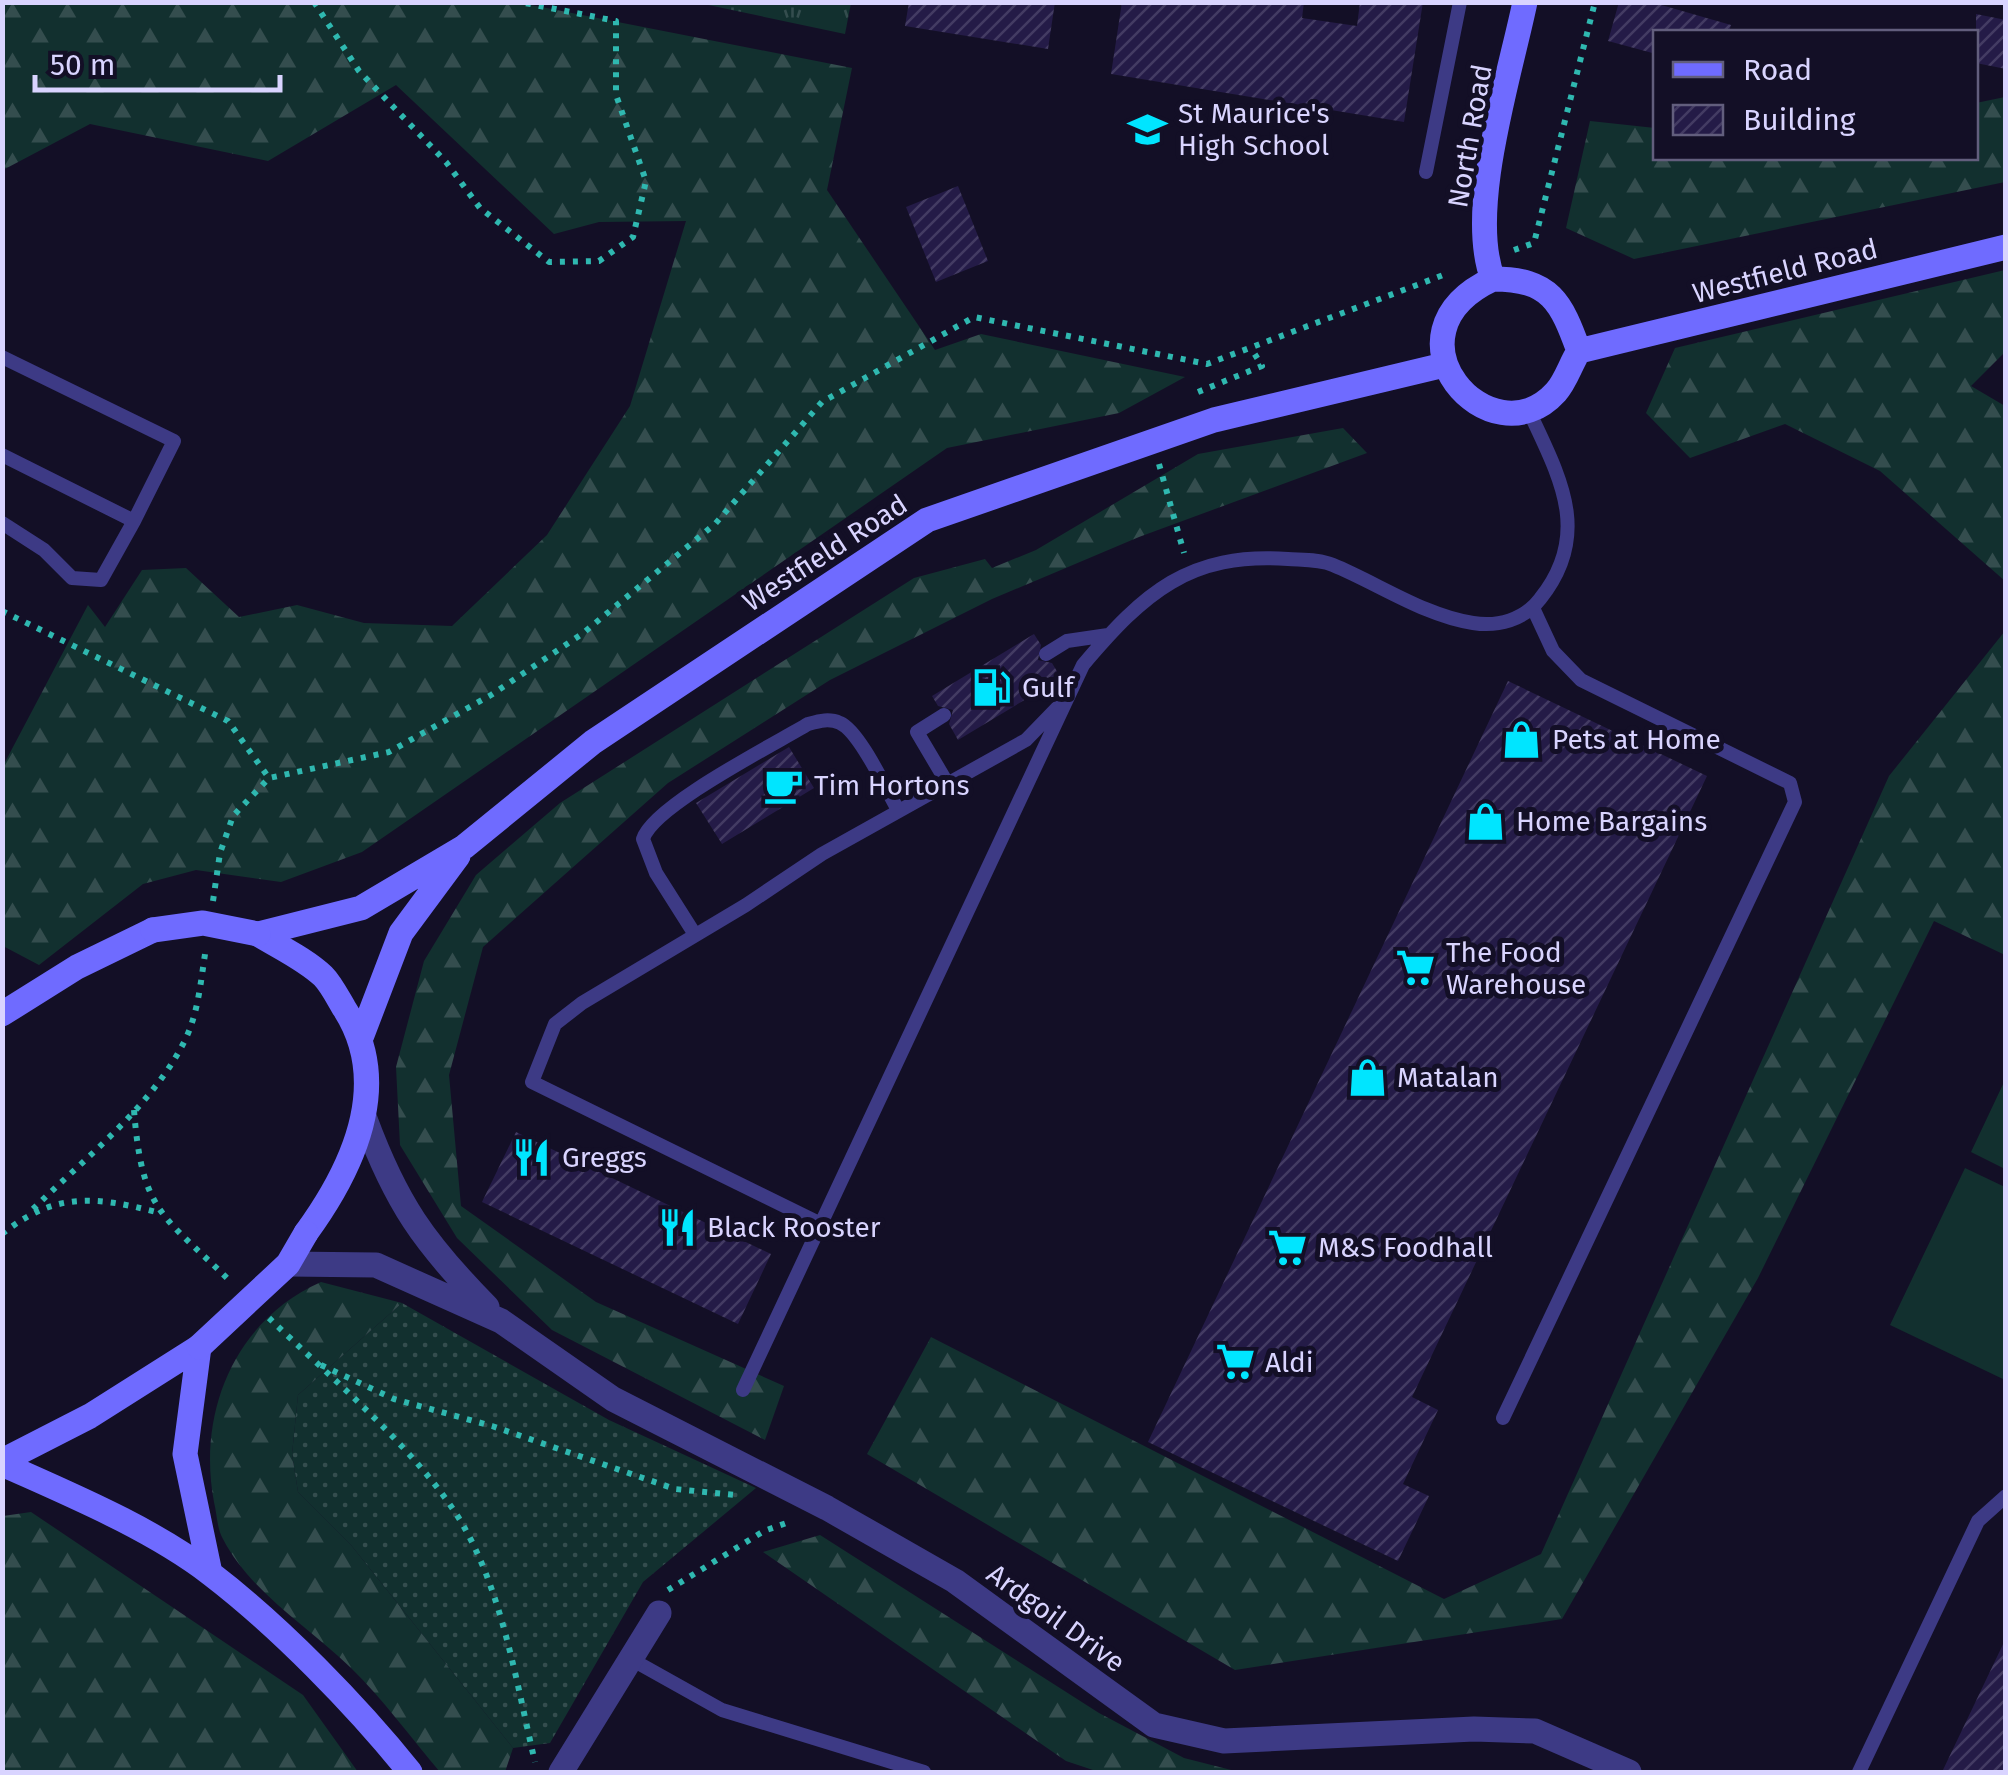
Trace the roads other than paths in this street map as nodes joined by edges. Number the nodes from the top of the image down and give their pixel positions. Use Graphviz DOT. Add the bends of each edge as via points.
graph roads {
  1 [pos="1460,2"];
  2 [pos="1525,2"];
  3 [pos="1426,172"];
  4 [pos="2006,248"];
  5 [pos="1489,269"];
  6 [pos="1579,351"];
  7 [pos="2,357"];
  8 [pos="1444,365"];
  9 [pos="1528,409"];
  10 [pos="2,455"];
  11 [pos="134,520"];
  12 [pos="2,523"];
  13 [pos="1533,608"];
  14 [pos="1108,635"];
  15 [pos="1046,654"];
  16 [pos="1064,701"];
  17 [pos="944,716"];
  18 [pos="946,781"];
  19 [pos="898,810"];
  20 [pos="464,847"];
  21 [pos="694,933"];
  22 [pos="258,934"];
  23 [pos="2,1014"];
  24 [pos="362,1035"];
  25 [pos="365,1118"];
  26 [pos="820,1224"];
  27 [pos="288,1264"];
  28 [pos="501,1322"];
  29 [pos="199,1347"];
  30 [pos="743,1390"];
  31 [pos="1503,1418"];
  32 [pos="2,1463"];
  33 [pos="2006,1496"];
  34 [pos="210,1573"];
  35 [pos="659,1613"];
  36 [pos="628,1658"];
  37 [pos="410,1772"];
  38 [pos="561,1772"];
  39 [pos="924,1772"];
  40 [pos="1629,1772"];
  41 [pos="1859,1772"];
  1 -- 3 [label="lane"];
  2 -- 5 [label="main road, North Road" via="1483,206"];
  4 -- 6 [label="main road, Westfield Road"];
  5 -- 6 [label="main road" via="1561,304"];
  5 -- 8 [label="main road" via="1442,328"];
  6 -- 9 [label="main road" via="1556,392"];
  7 -- 11 [label="lane" via="174,441"];
  8 -- 9 [label="main road" via="1455,387 1480,406"];
  8 -- 20 [label="main road, Westfield Road" via="1214,420 927,520 593,742"];
  9 -- 13 [label="lane" via="1562,483 1570,532 1555,580"];
  10 -- 11 [label="lane"];
  11 -- 12 [label="lane" via="101,580 72,578"];
  13 -- 14 [label="lane" via="1503,624 1470,623 1327,562 1259,557 1188,570"];
  13 -- 31 [label="lane" via="1553,651 1581,680 1790,783 1796,802"];
  14 -- 15 [label="lane" via="1066,641"];
  14 -- 16 [label="lane"];
  16 -- 18 [label="lane" via="1026,740"];
  16 -- 26 [label="lane"];
  17 -- 18 [label="lane" via="917,732"];
  18 -- 19 [label="lane"];
  19 -- 21 [label="lane"];
  19 -- 21 [label="lane" via="854,735 828,719 808,724 690,794 647,826 642,839"];
  20 -- 22 [label="main road, Westfield Road" via="360,908"];
  20 -- 24 [label="main road, Westfield Road" via="402,933"];
  21 -- 26 [label="lane" via="555,1024 532,1082"];
  22 -- 23 [label="main road, bridge" via="203,923 153,930"];
  22 -- 24 [label="main road" via="323,976"];
  24 -- 25 [label="main road" via="369,1076"];
  25 -- 27 [label="main road, bridge" via="330,1200"];
  25 -- 28 [label="street, Ardgoil Drive" via="401,1206 440,1259"];
  26 -- 30 [label="lane"];
  27 -- 28 [label="street, Ardgoil Drive" via="376,1265"];
  27 -- 29 [label="main road, bridge"];
  28 -- 40 [label="street, Ardgoil Drive" via="614,1399 955,1581 1154,1725 1224,1741 1535,1731"];
  29 -- 32 [label="main road"];
  29 -- 34 [label="main road" via="184,1454"];
  32 -- 34 [label="main road" via="75,1494"];
  33 -- 41 [label="lane" via="1978,1521"];
  34 -- 37 [label="main road" via="345,1699"];
  35 -- 36 [label="street"];
  36 -- 38 [label="street"];
  36 -- 39 [label="lane" via="722,1710"];
}
